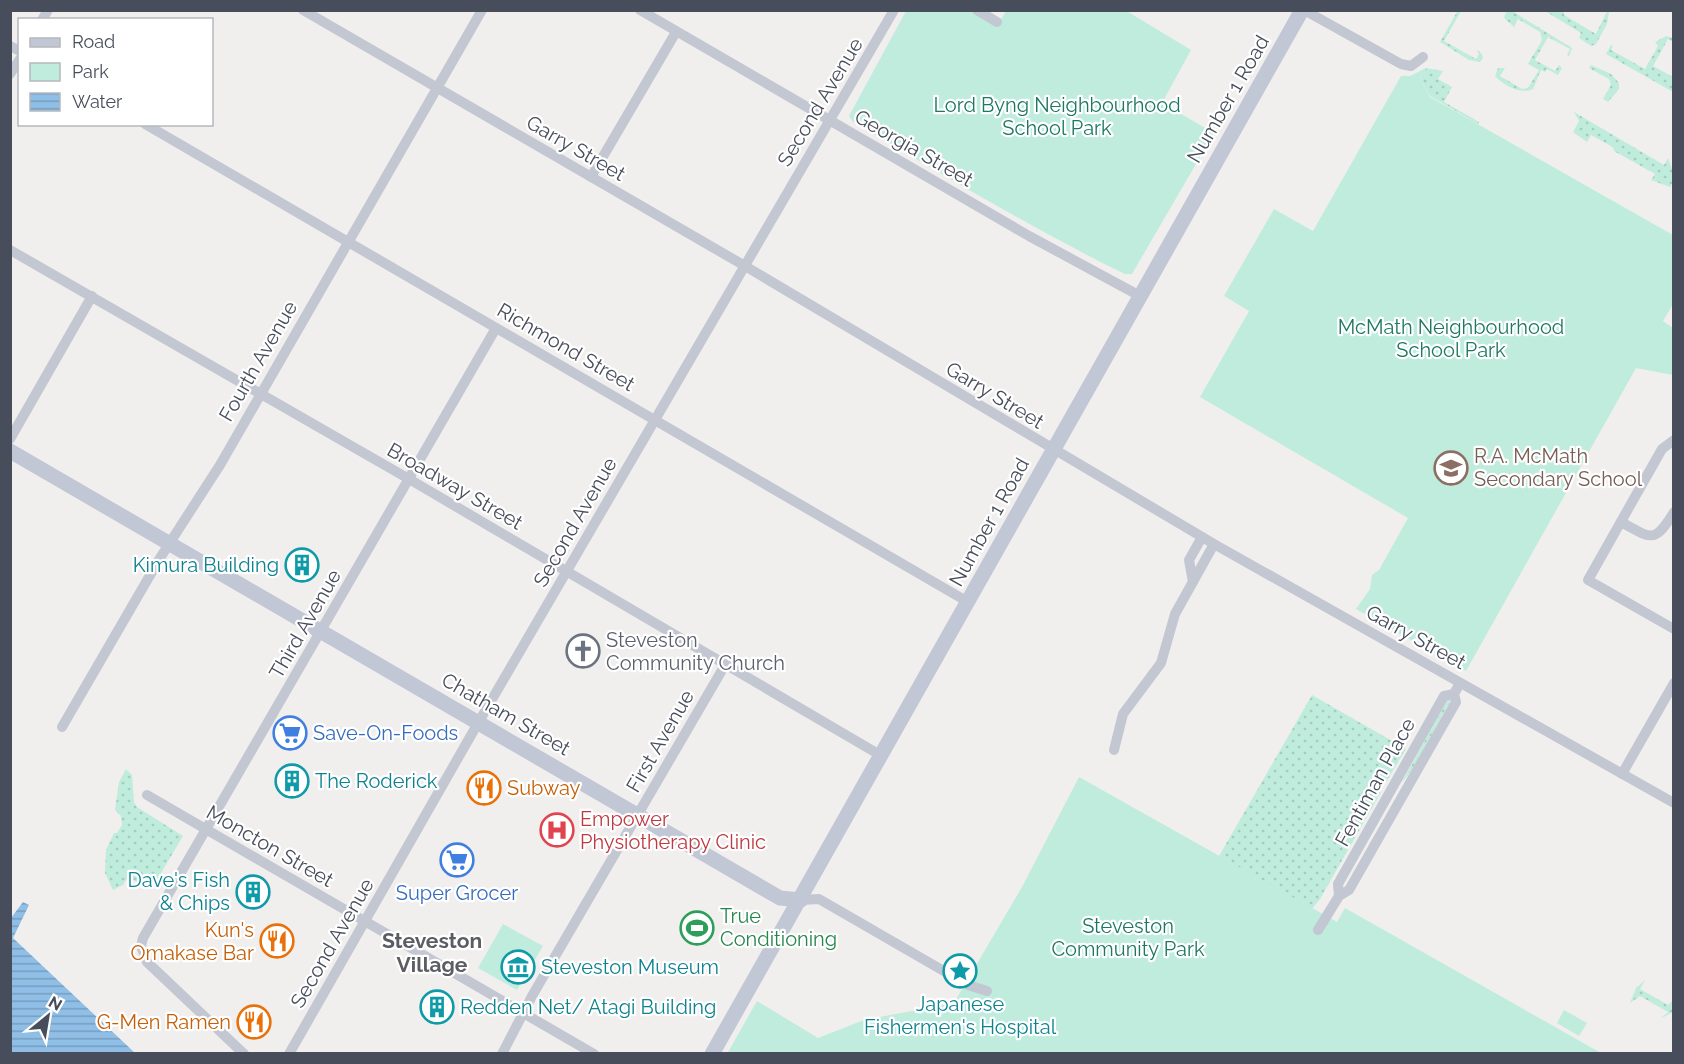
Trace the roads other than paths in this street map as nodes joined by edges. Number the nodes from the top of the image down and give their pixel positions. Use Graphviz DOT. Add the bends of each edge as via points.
graph roads {
  1 [pos="303,10"];
  2 [pos="482,10"];
  3 [pos="640,10"];
  4 [pos="894,10"];
  5 [pos="977,10"];
  6 [pos="1303,10"];
  7 [pos="997,22"];
  8 [pos="676,32"];
  9 [pos="1423,57"];
  10 [pos="437,88"];
  11 [pos="830,120"];
  12 [pos="148,126"];
  13 [pos="591,177"];
  14 [pos="348,241"];
  15 [pos="10,250"];
  16 [pos="745,266"];
  17 [pos="92,296"];
  18 [pos="1140,296"];
  19 [pos="496,328"];
  20 [pos="260,394"];
  21 [pos="655,420"];
  22 [pos="10,439"];
  23 [pos="1674,440"];
  24 [pos="1053,450"];
  25 [pos="10,452"];
  26 [pos="409,479"];
  27 [pos="1674,512"];
  28 [pos="1621,522"];
  29 [pos="1202,537"];
  30 [pos="169,543"];
  31 [pos="1214,544"];
  32 [pos="567,572"];
  33 [pos="1193,582"];
  34 [pos="968,602"];
  35 [pos="1674,629"];
  36 [pos="322,632"];
  37 [pos="724,665"];
  38 [pos="1460,683"];
  39 [pos="1674,683"];
  40 [pos="479,723"];
  41 [pos="62,728"];
  42 [pos="1114,750"];
  43 [pos="880,755"];
  44 [pos="1622,774"];
  45 [pos="147,795"];
  46 [pos="1674,802"];
  47 [pos="638,815"];
  48 [pos="207,830"];
  49 [pos="801,900"];
  50 [pos="364,921"];
  51 [pos="1318,930"];
  52 [pos="987,990"];
  53 [pos="525,1014"];
  54 [pos="244,1053"];
  55 [pos="289,1053"];
  56 [pos="502,1053"];
  57 [pos="594,1053"];
  58 [pos="712,1053"];
  1 -- 10 [label="street, Garry Street"];
  2 -- 10 [label="street, Fourth Avenue"];
  3 -- 8 [label="street, Georgia Street"];
  4 -- 11 [label="street, Second Avenue"];
  5 -- 7 [label="street"];
  6 -- 9 [label="street" via="1401,64 1411,66"];
  6 -- 18 [label="street, Number 1 Road"];
  8 -- 11 [label="street, Georgia Street"];
  8 -- 13 [label="street"];
  10 -- 13 [label="street, Garry Street"];
  10 -- 14 [label="street, Fourth Avenue"];
  11 -- 16 [label="street, Second Avenue"];
  11 -- 18 [label="street, Georgia Street"];
  12 -- 14 [label="street, Richmond Street"];
  13 -- 16 [label="street, Garry Street"];
  14 -- 19 [label="street, Richmond Street"];
  14 -- 20 [label="street, Fourth Avenue"];
  15 -- 17 [label="street, Broadway Street"];
  16 -- 21 [label="street, Second Avenue"];
  16 -- 24 [label="street, Garry Street"];
  17 -- 20 [label="street, Broadway Street"];
  17 -- 22 [label="street"];
  18 -- 24 [label="street, Number 1 Road"];
  19 -- 21 [label="street, Richmond Street"];
  19 -- 26 [label="street, Third Avenue"];
  20 -- 26 [label="street, Broadway Street"];
  20 -- 30 [label="street, Fourth Avenue"];
  21 -- 32 [label="street, Second Avenue"];
  21 -- 34 [label="street, Richmond Street"];
  23 -- 28 [label="street" via="1662,449"];
  24 -- 29 [label="street, Garry Street"];
  24 -- 34 [label="street, Number 1 Road"];
  25 -- 30 [label="street, Chatham Street"];
  26 -- 32 [label="street, Broadway Street"];
  26 -- 36 [label="street, Third Avenue"];
  27 -- 28 [label="street" via="1661,533 1654,536"];
  28 -- 35 [label="street" via="1588,580"];
  29 -- 31 [label="street, Garry Street"];
  29 -- 33 [label="street" via="1189,560"];
  30 -- 36 [label="street, Chatham Street"];
  30 -- 41 [label="street, Fourth Avenue"];
  31 -- 33 [label="street"];
  31 -- 38 [label="street, Garry Street"];
  32 -- 37 [label="street, Broadway Street"];
  32 -- 40 [label="street, Second Avenue"];
  33 -- 42 [label="street" via="1175,614 1161,663 1123,714"];
  34 -- 43 [label="street, Number 1 Road"];
  36 -- 40 [label="street, Chatham Street"];
  36 -- 48 [label="street, Third Avenue"];
  37 -- 43 [label="street, Broadway Street"];
  37 -- 47 [label="street, First Avenue"];
  38 -- 44 [label="street, Garry Street"];
  38 -- 51 [label="street, Fentiman Place" via="1454,694 1456,702 1349,890 1339,896"];
  39 -- 44 [label="street"];
  40 -- 47 [label="street, Chatham Street"];
  40 -- 50 [label="street, Second Avenue"];
  43 -- 49 [label="street, Number 1 Road"];
  44 -- 46 [label="street, Garry Street"];
  45 -- 48 [label="street, Moncton Street"];
  47 -- 49 [label="street, Chatham Street" via="780,898"];
  47 -- 53 [label="street, First Avenue"];
  48 -- 50 [label="street, Moncton Street"];
  48 -- 54 [label="street, Third Avenue" via="141,946 147,962"];
  49 -- 52 [label="street, Chatham Street" via="819,899 968,985"];
  49 -- 58 [label="street, Number 1 Road"];
  50 -- 53 [label="street, Moncton Street"];
  50 -- 55 [label="street, Second Avenue"];
  53 -- 56 [label="street, First Avenue"];
  53 -- 57 [label="street, Moncton Street"];
}
